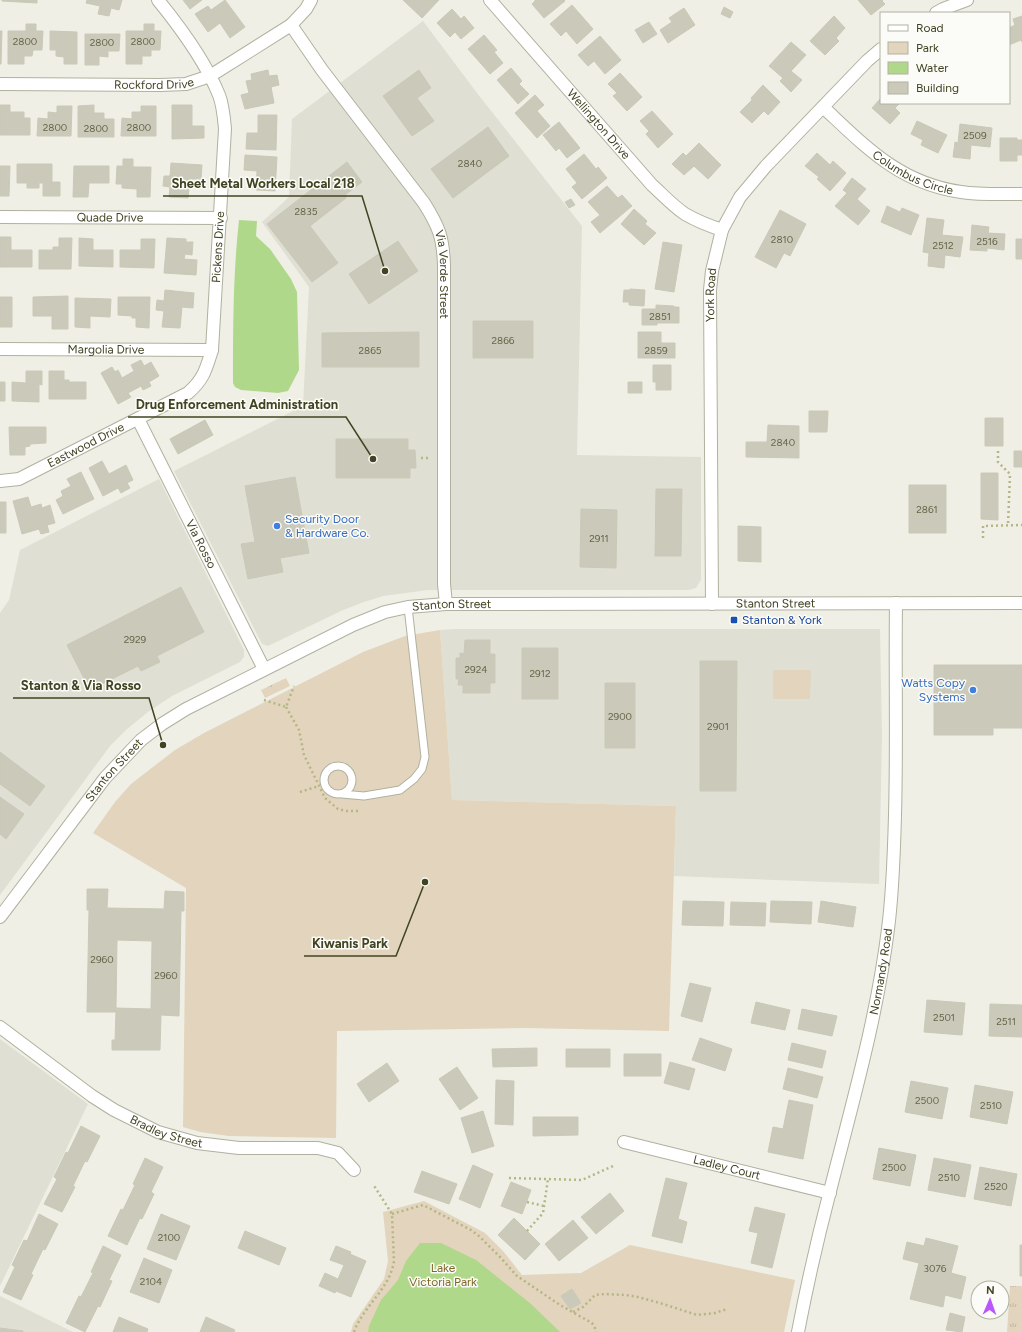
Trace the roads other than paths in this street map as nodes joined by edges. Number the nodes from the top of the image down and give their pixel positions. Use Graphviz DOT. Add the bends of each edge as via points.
graph roads {
  1 [pos="158,0"];
  2 [pos="311,0"];
  3 [pos="490,0"];
  4 [pos="967,0"];
  5 [pos="939,7"];
  6 [pos="291,25"];
  7 [pos="880,50"];
  8 [pos="210,76"];
  9 [pos="0,84"];
  10 [pos="823,107"];
  11 [pos="1022,194"];
  12 [pos="0,217"];
  13 [pos="221,218"];
  14 [pos="722,230"];
  15 [pos="0,349"];
  16 [pos="212,350"];
  17 [pos="138,419"];
  18 [pos="0,481"];
  19 [pos="896,603"];
  20 [pos="1022,603"];
  21 [pos="446,604"];
  22 [pos="712,604"];
  23 [pos="408,607"];
  24 [pos="264,669"];
  25 [pos="342,794"];
  26 [pos="0,917"];
  27 [pos="0,1028"];
  28 [pos="624,1142"];
  29 [pos="354,1170"];
  30 [pos="830,1193"];
  31 [pos="798,1332"];
  1 -- 8 [label="street, Pickens Drive" via="174,19"];
  2 -- 6 [label="street"];
  3 -- 14 [label="street, Wellington Drive" via="652,185 685,214"];
  4 -- 5 [label="street"];
  6 -- 8 [label="street, Rockford Drive"];
  6 -- 21 [label="street, Via Verde Street" via="322,70 424,203 441,236"];
  7 -- 10 [label="street, York Road"];
  8 -- 9 [label="street, Rockford Drive" via="186,84 160,85"];
  8 -- 13 [label="street, Pickens Drive" via="220,97 225,128"];
  10 -- 11 [label="street, Columbus Circle" via="869,150 895,169 929,185 962,192"];
  10 -- 14 [label="street, York Road" via="740,197"];
  12 -- 13 [label="street, Quade Drive"];
  13 -- 16 [label="street, Pickens Drive"];
  14 -- 22 [label="street, York Road" via="710,290"];
  15 -- 16 [label="street, Margolia Drive"];
  16 -- 17 [label="street, Eastwood Drive" via="204,374 188,393"];
  17 -- 18 [label="street, Eastwood Drive" via="19,479"];
  17 -- 24 [label="street, Via Rosso"];
  19 -- 20 [label="street, Stanton Street"];
  19 -- 22 [label="street, Stanton Street"];
  19 -- 30 [label="street, Normandy Road" via="893,881 879,988"];
  21 -- 22 [label="street, Stanton Street"];
  21 -- 23 [label="street, Stanton Street"];
  23 -- 24 [label="street, Stanton Street" via="385,612 353,625"];
  23 -- 25 [label="lane" via="425,757 422,769 400,790 364,796"];
  24 -- 26 [label="street, Stanton Street" via="186,709 141,740 90,796"];
  25 -- 25 [label="lane" via="329,791 325,783 326,774 336,766 345,768 353,779 350,788"];
  27 -- 29 [label="street, Bradley Street" via="114,1110 158,1132 197,1143 239,1148 318,1148 338,1153"];
  28 -- 30 [label="street, Ladley Court"];
  30 -- 31 [label="street, Normandy Road"];
}
